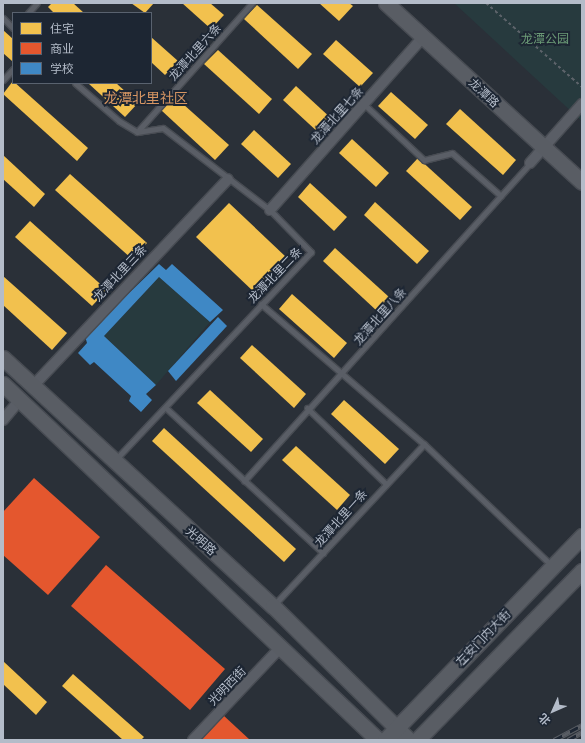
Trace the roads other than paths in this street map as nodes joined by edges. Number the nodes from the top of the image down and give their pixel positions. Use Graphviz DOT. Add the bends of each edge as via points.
graph roads {
  1 [pos="37,3"];
  2 [pos="252,3"];
  3 [pos="386,3"];
  4 [pos="29,12"];
  5 [pos="3,18"];
  6 [pos="12,27"];
  7 [pos="424,37"];
  8 [pos="12,70"];
  9 [pos="3,80"];
  10 [pos="76,84"];
  11 [pos="582,104"];
  12 [pos="364,105"];
  13 [pos="137,132"];
  14 [pos="543,147"];
  15 [pos="530,163"];
  16 [pos="228,179"];
  17 [pos="582,182"];
  18 [pos="502,196"];
  19 [pos="270,210"];
  20 [pos="261,304"];
  21 [pos="3,358"];
  22 [pos="342,373"];
  23 [pos="3,384"];
  24 [pos="33,386"];
  25 [pos="20,400"];
  26 [pos="166,408"];
  27 [pos="307,408"];
  28 [pos="3,420"];
  29 [pos="424,444"];
  30 [pos="114,461"];
  31 [pos="244,481"];
  32 [pos="386,484"];
  33 [pos="582,536"];
  34 [pos="323,553"];
  35 [pos="553,567"];
  36 [pos="582,571"];
  37 [pos="273,606"];
  38 [pos="280,649"];
  39 [pos="397,726"];
  40 [pos="193,740"];
  41 [pos="378,740"];
  42 [pos="385,740"];
  43 [pos="409,740"];
  44 [pos="417,740"];
  1 -- 4 [label="lane"];
  2 -- 13 [label="lane, 龙潭北里六条"];
  3 -- 7 [label="main road, 龙潭路"];
  5 -- 6 [label="lane"];
  7 -- 12 [label="street, 龙潭北里七条"];
  7 -- 14 [label="main road, 龙潭路"];
  8 -- 9 [label="lane"];
  10 -- 13 [label="lane" via="119,121"];
  11 -- 14 [label="street"];
  12 -- 18 [label="lane" via="424,160 452,153"];
  12 -- 19 [label="street, 龙潭北里七条"];
  13 -- 16 [label="lane, 龙潭北里二条" via="163,128"];
  14 -- 15 [label="street"];
  14 -- 17 [label="main road, 龙潭路"];
  15 -- 18 [label="lane, 龙潭北里八条"];
  16 -- 19 [label="lane, 龙潭北里二条"];
  16 -- 24 [label="street, 龙潭北里三条"];
  18 -- 22 [label="lane, 龙潭北里八条"];
  19 -- 20 [label="lane, 龙潭北里二条" via="311,252"];
  20 -- 22 [label="lane"];
  20 -- 26 [label="lane, 龙潭北里二条"];
  21 -- 24 [label="main road, 光明路"];
  22 -- 27 [label="lane, 龙潭北里八条"];
  22 -- 29 [label="lane"];
  23 -- 25 [label="main road, 光明路"];
  24 -- 30 [label="main road, 光明路"];
  25 -- 28 [label="street"];
  25 -- 38 [label="main road, 光明路"];
  26 -- 30 [label="lane, 龙潭北里二条"];
  26 -- 31 [label="lane"];
  27 -- 31 [label="lane, 龙潭北里八条"];
  27 -- 32 [label="lane"];
  29 -- 32 [label="lane, 龙潭北里一条"];
  29 -- 35 [label="lane"];
  30 -- 37 [label="main road, 光明路"];
  31 -- 34 [label="lane"];
  32 -- 34 [label="lane, 龙潭北里一条"];
  33 -- 35 [label="main road, 左安门内大街"];
  34 -- 37 [label="lane, 龙潭北里一条"];
  35 -- 39 [label="main road, 左安门内大街"];
  36 -- 44 [label="main road, 左安门内大街"];
  37 -- 39 [label="main road, 光明路"];
  38 -- 40 [label="street, 光明西街"];
  38 -- 41 [label="main road, 光明路"];
  39 -- 42 [label="main road, 左安门内大街"];
  39 -- 43 [label="main road, 光明路"];
}
